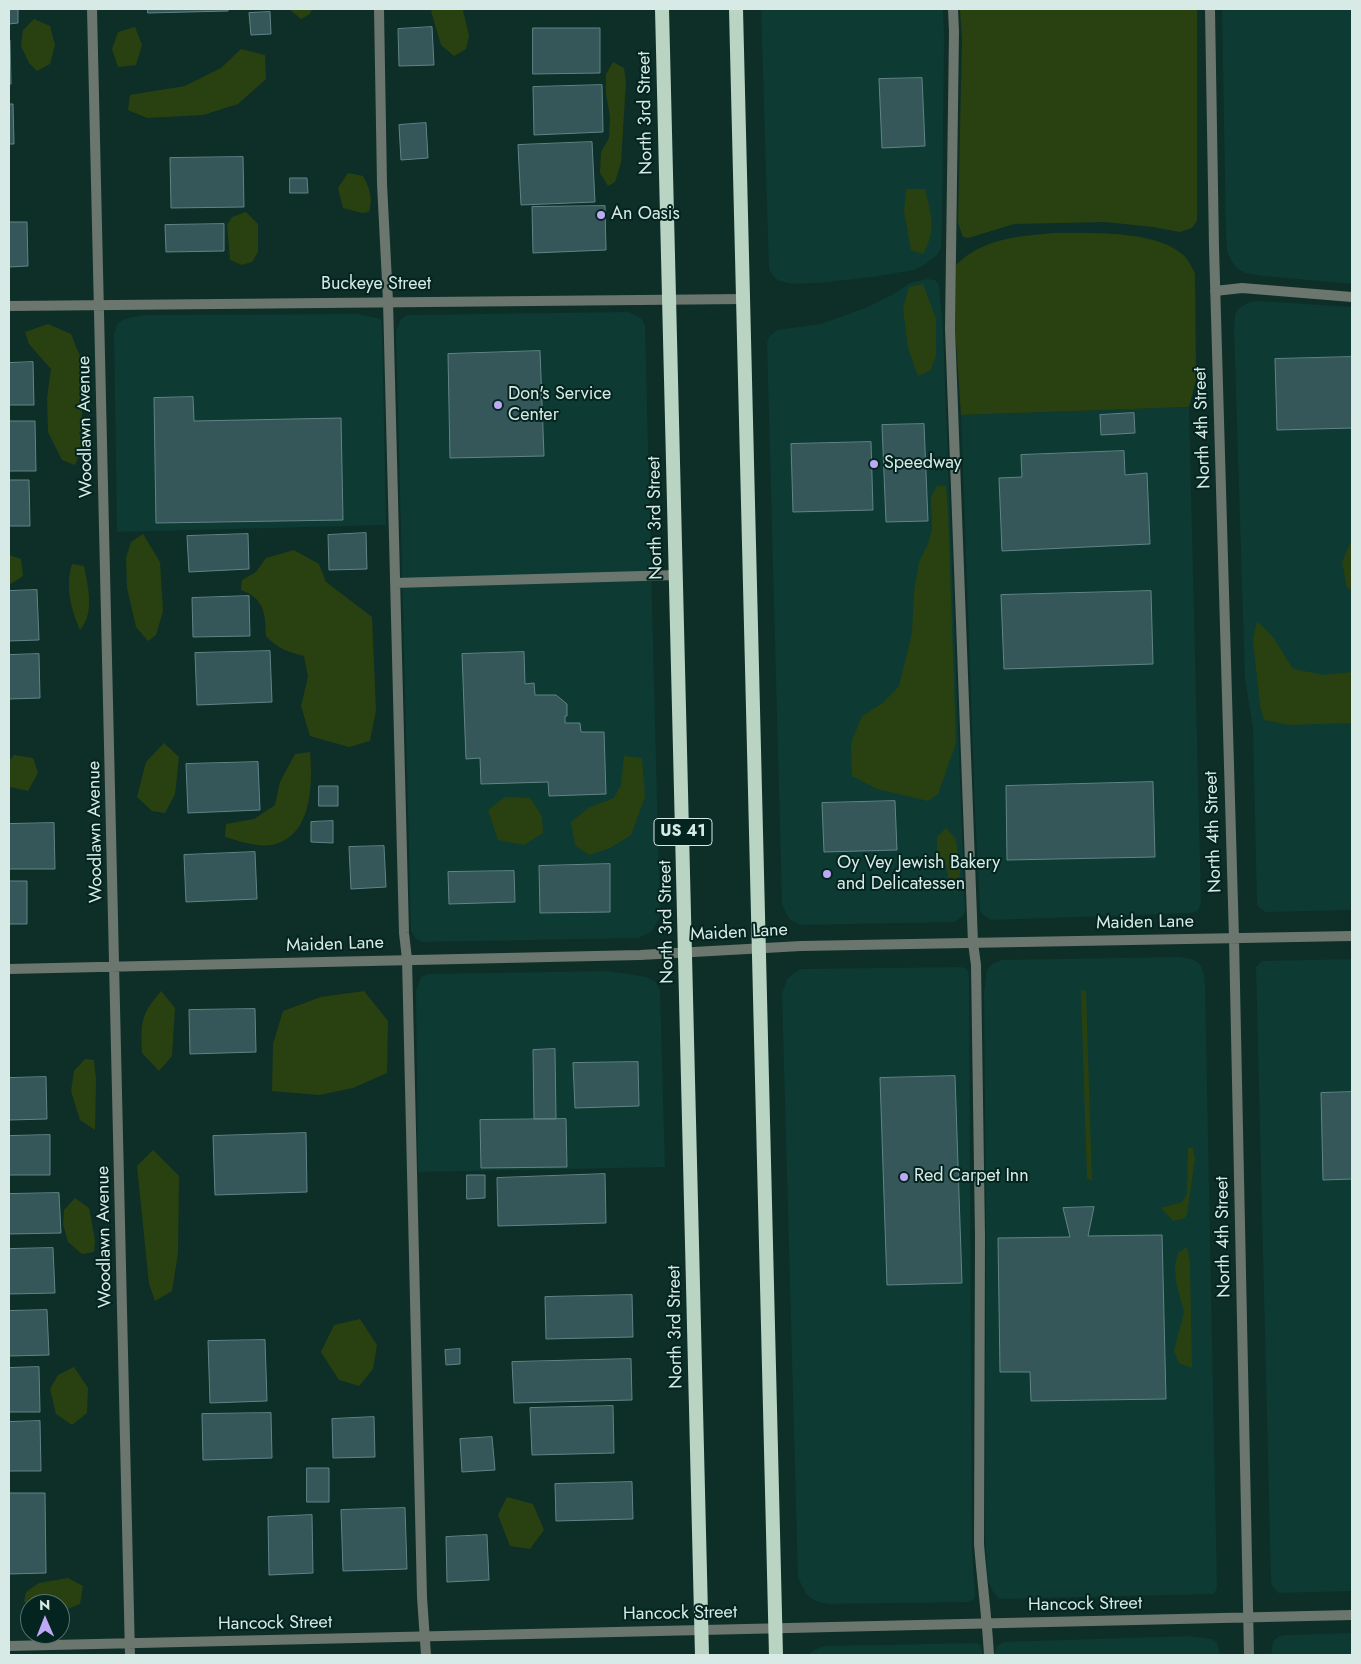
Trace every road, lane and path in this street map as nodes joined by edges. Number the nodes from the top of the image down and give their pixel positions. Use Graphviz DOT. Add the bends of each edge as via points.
graph roads {
  1 [pos="92,9"];
  2 [pos="379,9"];
  3 [pos="662,9"];
  4 [pos="736,9"];
  5 [pos="953,9"];
  6 [pos="1210,9"];
  7 [pos="1215,290"];
  8 [pos="1352,297"];
  9 [pos="744,299"];
  10 [pos="670,300"];
  11 [pos="388,301"];
  12 [pos="100,304"];
  13 [pos="9,306"];
  14 [pos="676,575"];
  15 [pos="395,583"];
  16 [pos="1352,936"];
  17 [pos="1234,938"];
  18 [pos="973,942"];
  19 [pos="759,948"];
  20 [pos="686,953"];
  21 [pos="407,960"];
  22 [pos="115,967"];
  23 [pos="9,969"];
  24 [pos="1352,1615"];
  25 [pos="1248,1617"];
  26 [pos="988,1623"];
  27 [pos="775,1628"];
  28 [pos="702,1629"];
  29 [pos="425,1637"];
  30 [pos="130,1644"];
  31 [pos="9,1646"];
  32 [pos="130,1655"];
  33 [pos="426,1655"];
  34 [pos="702,1655"];
  35 [pos="776,1655"];
  36 [pos="989,1655"];
  37 [pos="1249,1655"];
  1 -- 12 [label="street, Woodlawn Avenue"];
  2 -- 11 [label="street"];
  3 -- 10 [label="highway, North 3rd Street / US 41"];
  4 -- 9 [label="highway"];
  5 -- 18 [label="street" via="950,328"];
  6 -- 7 [label="street, North 4th Street"];
  7 -- 8 [label="street" via="1242,288"];
  7 -- 17 [label="street, North 4th Street"];
  9 -- 10 [label="street, Buckeye Street"];
  9 -- 19 [label="highway"];
  10 -- 11 [label="street, Buckeye Street"];
  10 -- 14 [label="highway, North 3rd Street / US 41"];
  11 -- 12 [label="street, Buckeye Street"];
  11 -- 15 [label="street"];
  12 -- 13 [label="street, Buckeye Street"];
  12 -- 22 [label="street, Woodlawn Avenue"];
  14 -- 15 [label="street"];
  14 -- 20 [label="highway, North 3rd Street / US 41"];
  15 -- 21 [label="street"];
  16 -- 17 [label="street, Maiden Lane"];
  17 -- 18 [label="street, Maiden Lane"];
  17 -- 25 [label="street, North 4th Street"];
  18 -- 19 [label="street, Maiden Lane"];
  18 -- 26 [label="street" via="980,1236 979,1544"];
  19 -- 20 [label="street, Maiden Lane"];
  19 -- 27 [label="highway"];
  20 -- 21 [label="street, Maiden Lane"];
  20 -- 28 [label="highway, North 3rd Street / US 41"];
  21 -- 22 [label="street, Maiden Lane"];
  21 -- 29 [label="street"];
  22 -- 23 [label="street, Maiden Lane"];
  22 -- 30 [label="street, Woodlawn Avenue"];
  24 -- 25 [label="street, Hancock Street"];
  25 -- 26 [label="street, Hancock Street"];
  25 -- 37 [label="street, North 4th Street"];
  26 -- 27 [label="street, Hancock Street"];
  26 -- 36 [label="street"];
  27 -- 28 [label="street, Hancock Street"];
  27 -- 35 [label="highway"];
  28 -- 29 [label="street, Hancock Street"];
  28 -- 34 [label="highway, North 3rd Street / US 41"];
  29 -- 30 [label="street, Hancock Street"];
  29 -- 33 [label="street"];
  30 -- 31 [label="street, Hancock Street"];
  30 -- 32 [label="street, Woodlawn Avenue"];
}
